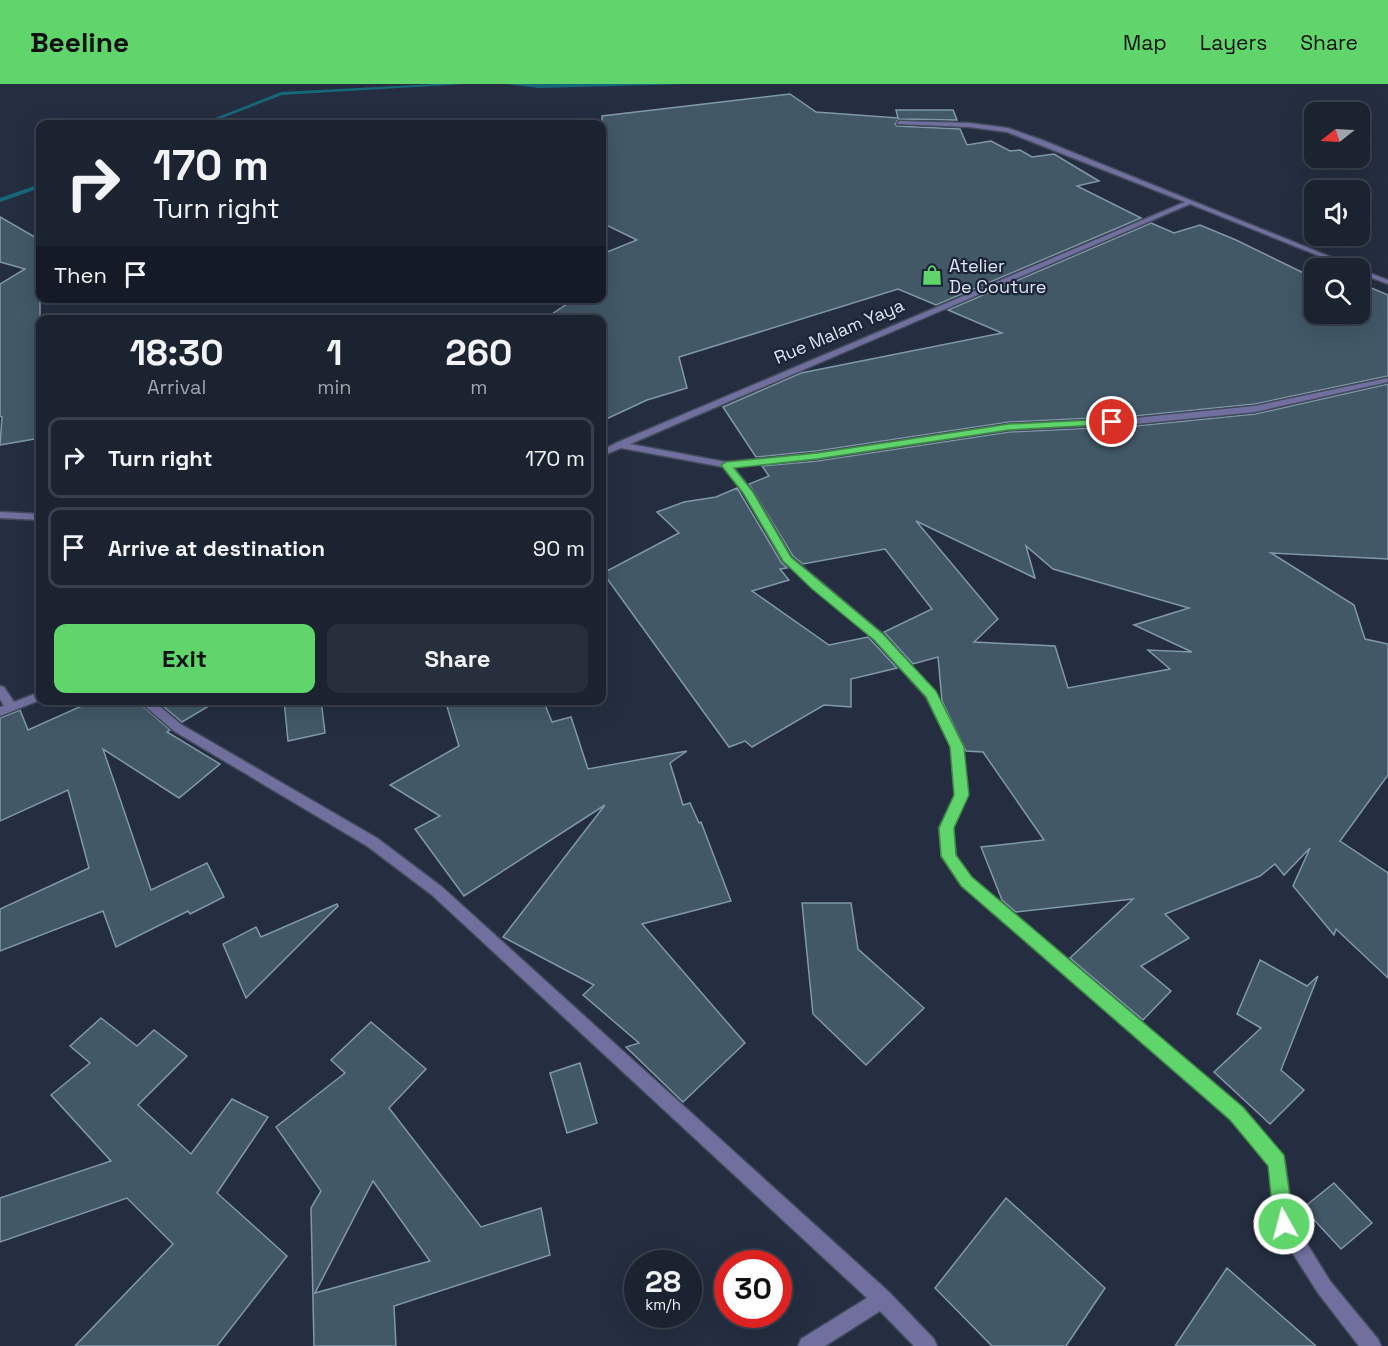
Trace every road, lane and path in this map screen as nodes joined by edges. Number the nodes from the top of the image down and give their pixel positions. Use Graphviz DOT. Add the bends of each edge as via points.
graph roads {
  1 [pos="899,123"];
  2 [pos="1190,202"];
  3 [pos="1329,258"];
  4 [pos="1370,275"];
  5 [pos="1388,282"];
  6 [pos="1388,380"];
  7 [pos="619,445"];
  8 [pos="606,451"];
  9 [pos="726,465"];
  10 [pos="0,515"];
  11 [pos="36,517"];
  12 [pos="0,690"];
  13 [pos="36,698"];
  14 [pos="150,705"];
  15 [pos="5,710"];
  16 [pos="882,1299"];
  17 [pos="808,1346"];
  18 [pos="927,1346"];
  19 [pos="1371,1346"];
  1 -- 2 [label="street" via="1008,130"];
  2 -- 3 [label="street"];
  2 -- 7 [label="street, Rue Malam Yaya"];
  4 -- 5 [label="street"];
  6 -- 9 [label="street" via="1255,409 1135,421 1009,427 817,456"];
  7 -- 8 [label="street, Rue Malam Yaya"];
  7 -- 9 [label="street"];
  9 -- 19 [label="street" via="748,492 787,559 879,637 931,695 957,747 961,795 946,828 949,856 966,881 1237,1114 1277,1162 1284,1224 1324,1287"];
  10 -- 11 [label="street"];
  12 -- 15 [label="street"];
  13 -- 15 [label="street"];
  14 -- 16 [label="street" via="178,728 372,842 437,891"];
  16 -- 17 [label="street"];
  16 -- 18 [label="street"];
}
